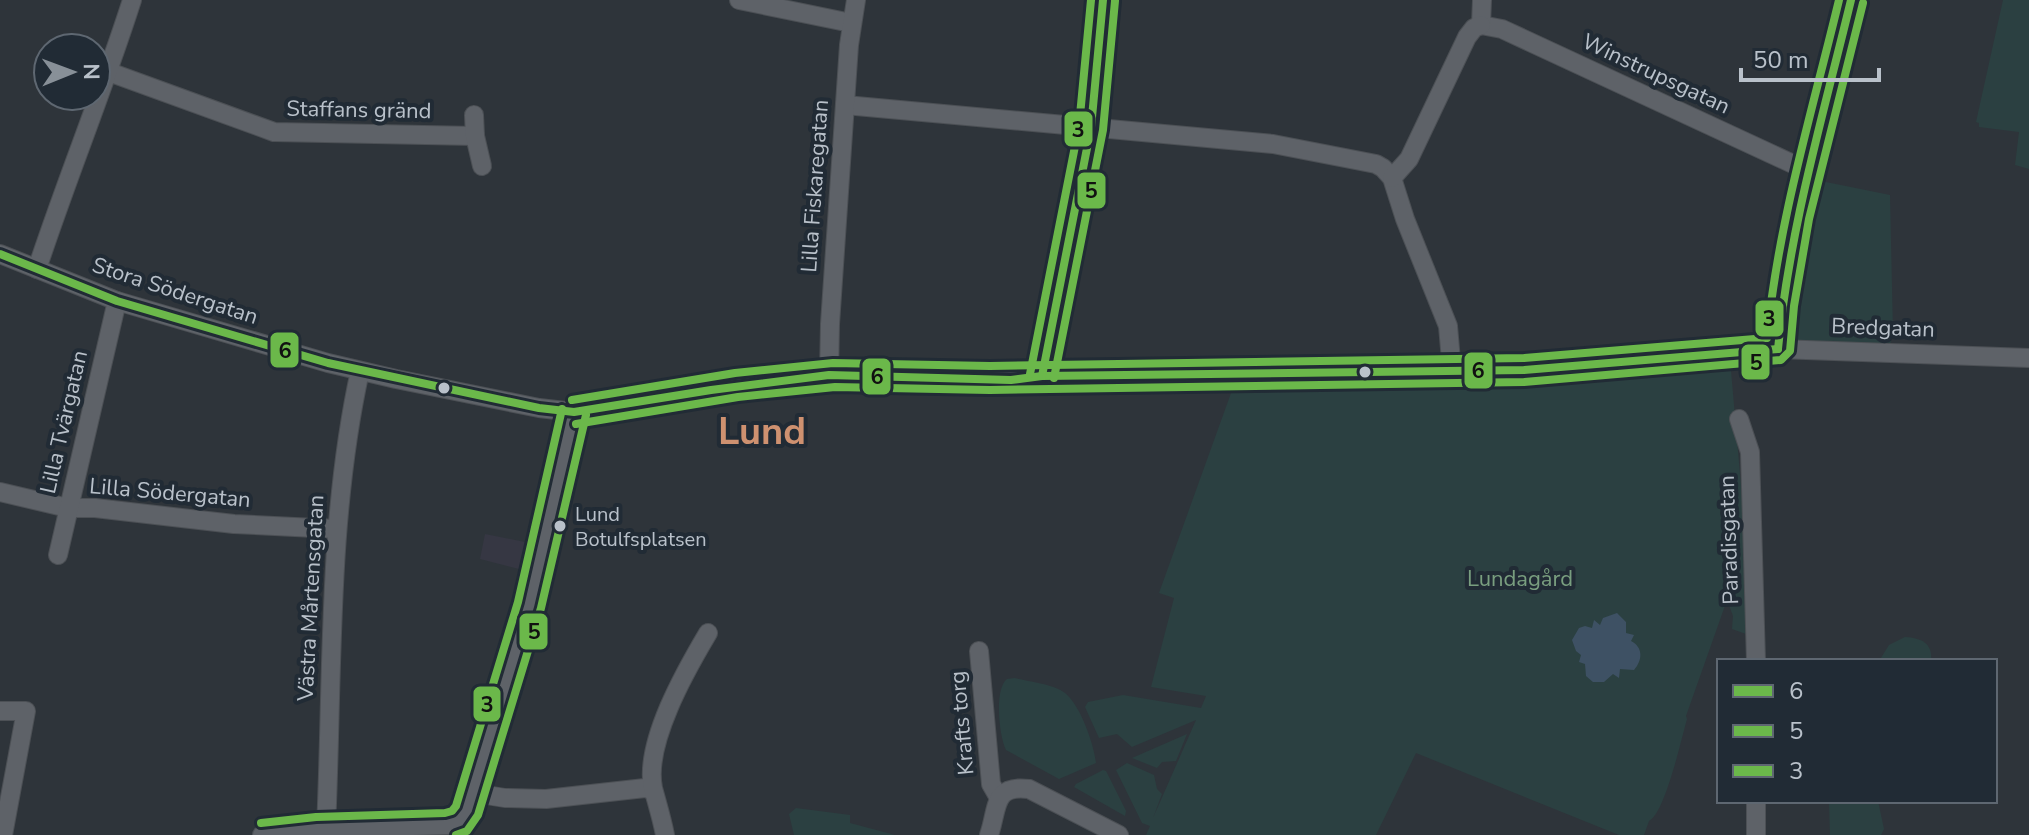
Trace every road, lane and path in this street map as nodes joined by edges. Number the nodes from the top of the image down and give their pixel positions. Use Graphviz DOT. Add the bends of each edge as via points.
graph roads {
  1 [pos="132,0"];
  2 [pos="739,0"];
  3 [pos="856,0"];
  4 [pos="1103,0"];
  5 [pos="1482,0"];
  6 [pos="1851,0"];
  7 [pos="851,23"];
  8 [pos="1481,25"];
  9 [pos="112,63"];
  10 [pos="112,73"];
  11 [pos="845,105"];
  12 [pos="93,112"];
  13 [pos="474,115"];
  14 [pos="1091,128"];
  15 [pos="475,136"];
  16 [pos="482,166"];
  17 [pos="1808,171"];
  18 [pos="1392,178"];
  19 [pos="0,254"];
  20 [pos="37,269"];
  21 [pos="117,301"];
  22 [pos="1778,349"];
  23 [pos="2029,358"];
  24 [pos="360,371"];
  25 [pos="1452,372"];
  26 [pos="829,375"];
  27 [pos="1042,376"];
  28 [pos="574,412"];
  29 [pos="1739,419"];
  30 [pos="0,492"];
  31 [pos="68,508"];
  32 [pos="336,529"];
  33 [pos="58,555"];
  34 [pos="708,633"];
  35 [pos="979,651"];
  36 [pos="1756,659"];
  37 [pos="0,711"];
  38 [pos="653,790"];
  39 [pos="474,793"];
  40 [pos="999,798"];
  41 [pos="1756,803"];
  42 [pos="319,831"];
  43 [pos="3,835"];
  44 [pos="262,835"];
  45 [pos="665,835"];
  46 [pos="989,835"];
  47 [pos="1119,835"];
  48 [pos="1756,835"];
  1 -- 9 [label="street"];
  2 -- 7 [label="street"];
  3 -- 7 [label="street, Lilla Fiskaregatan"];
  4 -- 14 [label="street"];
  5 -- 8 [label="street"];
  6 -- 17 [label="street"];
  7 -- 11 [label="street, Lilla Fiskaregatan"];
  8 -- 17 [label="street, Winstrupsgatan" via="1502,29"];
  8 -- 18 [label="street" via="1467,37 1411,155"];
  10 -- 15 [label="street, Staffans gränd" via="274,132"];
  11 -- 14 [label="street"];
  11 -- 26 [label="street, Lilla Fiskaregatan"];
  12 -- 20 [label="street"];
  13 -- 15 [label="street"];
  14 -- 18 [label="street" via="1307,149 1376,164"];
  14 -- 27 [label="street"];
  15 -- 16 [label="street"];
  17 -- 22 [label="street" via="1783,290"];
  18 -- 25 [label="street" via="1448,326"];
  19 -- 20 [label="street, Stora Södergatan"];
  20 -- 21 [label="street, Stora Södergatan"];
  21 -- 24 [label="street, Stora Södergatan"];
  21 -- 31 [label="street, Lilla Tvärgatan"];
  22 -- 23 [label="street, Bredgatan"];
  22 -- 25 [label="street, Bredgatan"];
  24 -- 28 [label="street, Stora Södergatan"];
  24 -- 32 [label="street, Västra Mårtensgatan"];
  25 -- 27 [label="street, Bredgatan"];
  26 -- 27 [label="street, Stora Södergatan" via="1011,380"];
  26 -- 28 [label="street, Stora Södergatan"];
  28 -- 39 [label="street" via="530,605"];
  29 -- 36 [label="street, Paradisgatan" via="1750,452"];
  30 -- 31 [label="street, Lilla Södergatan"];
  31 -- 32 [label="street, Lilla Södergatan"];
  31 -- 33 [label="street, Lilla Tvärgatan"];
  32 -- 42 [label="street, Västra Mårtensgatan"];
  34 -- 38 [label="street" via="660,734"];
  35 -- 40 [label="street, Krafts torg" via="991,784"];
  37 -- 43 [label="street" via="26,711"];
  38 -- 39 [label="street" via="525,799"];
  38 -- 45 [label="street"];
  39 -- 42 [label="street" via="459,822 447,825"];
  40 -- 46 [label="street"];
  40 -- 47 [label="street, Krafts torg" via="1016,787 1029,789"];
  41 -- 48 [label="street"];
  42 -- 44 [label="street"];
}
